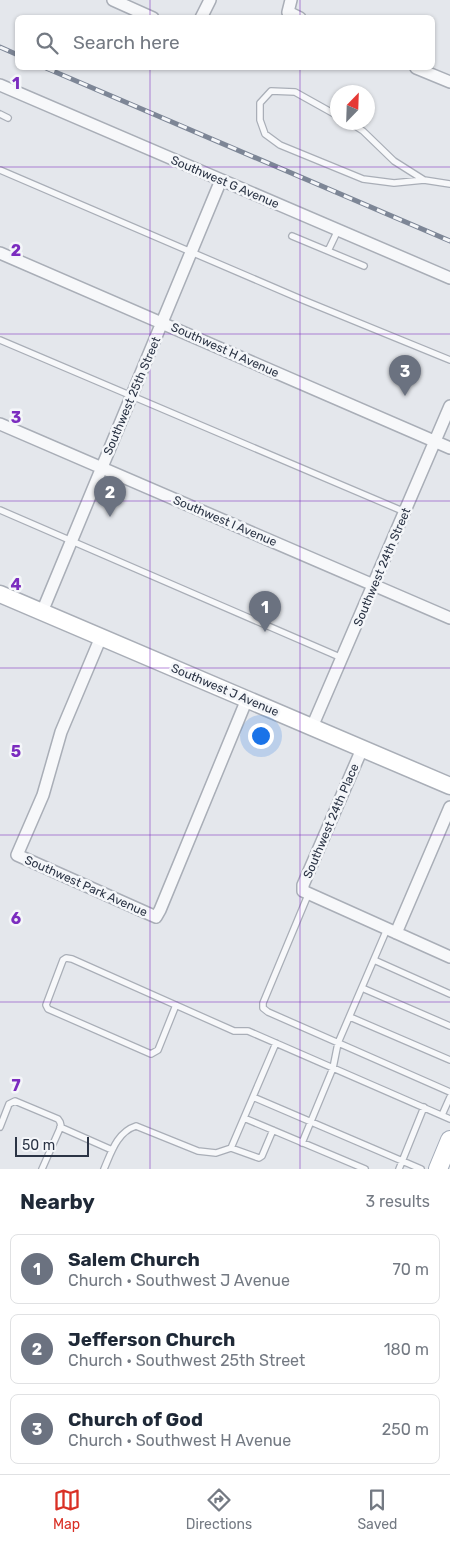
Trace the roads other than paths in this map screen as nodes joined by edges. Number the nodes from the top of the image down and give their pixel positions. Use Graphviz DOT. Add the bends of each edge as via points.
graph roads {
  1 [pos="113,0"];
  2 [pos="210,0"];
  3 [pos="291,0"];
  4 [pos="146,15"];
  5 [pos="202,15"];
  6 [pos="294,15"];
  7 [pos="421,70"];
  8 [pos="450,82"];
  9 [pos="0,85"];
  10 [pos="330,112"];
  11 [pos="0,114"];
  12 [pos="8,118"];
  13 [pos="363,130"];
  14 [pos="0,170"];
  15 [pos="221,180"];
  16 [pos="424,180"];
  17 [pos="450,184"];
  18 [pos="338,230"];
  19 [pos="292,236"];
  20 [pos="328,251"];
  21 [pos="191,252"];
  22 [pos="0,253"];
  23 [pos="364,266"];
  24 [pos="450,278"];
  25 [pos="162,322"];
  26 [pos="0,340"];
  27 [pos="450,360"];
  28 [pos="132,395"];
  29 [pos="450,406"];
  30 [pos="0,424"];
  31 [pos="435,441"];
  32 [pos="450,448"];
  33 [pos="102,468"];
  34 [pos="0,510"];
  35 [pos="406,512"];
  36 [pos="72,540"];
  37 [pos="374,585"];
  38 [pos="0,594"];
  39 [pos="42,612"];
  40 [pos="450,618"];
  41 [pos="101,637"];
  42 [pos="342,658"];
  43 [pos="247,699"];
  44 [pos="312,727"];
  45 [pos="362,749"];
  46 [pos="450,786"];
  47 [pos="450,807"];
  48 [pos="308,895"];
  49 [pos="392,931"];
  50 [pos="450,957"];
  51 [pos="374,960"];
  52 [pos="362,988"];
  53 [pos="450,994"];
  54 [pos="176,1005"];
  55 [pos="350,1017"];
  56 [pos="450,1026"];
  57 [pos="276,1043"];
  58 [pos="338,1043"];
  59 [pos="450,1060"];
  60 [pos="333,1068"];
  61 [pos="450,1092"];
  62 [pos="253,1097"];
  63 [pos="450,1097"];
  64 [pos="424,1107"];
  65 [pos="442,1115"];
  66 [pos="244,1118"];
  67 [pos="450,1119"];
  68 [pos="311,1122"];
  69 [pos="0,1127"];
  70 [pos="60,1127"];
  71 [pos="273,1130"];
  72 [pos="450,1140"];
  73 [pos="302,1143"];
  74 [pos="231,1148"];
  75 [pos="112,1150"];
  76 [pos="402,1161"];
  77 [pos="42,1169"];
  78 [pos="104,1169"];
  79 [pos="365,1169"];
  80 [pos="399,1169"];
  81 [pos="421,1169"];
  82 [pos="438,1169"];
  1 -- 4 [label="street"];
  2 -- 5 [label="street"];
  3 -- 6 [label="street" via="288,12"];
  7 -- 8 [label="street"];
  9 -- 15 [label="street, Southwest G Avenue"];
  10 -- 16 [label="lane" via="295,92 271,92 260,103 260,120 265,134 280,145 363,179 394,184"];
  11 -- 12 [label="lane"];
  13 -- 16 [label="lane" via="394,161"];
  14 -- 21 [label="lane"];
  15 -- 18 [label="street, Southwest G Avenue"];
  15 -- 21 [label="street, Southwest 25th Street"];
  16 -- 17 [label="lane"];
  18 -- 20 [label="lane"];
  18 -- 24 [label="street, Southwest G Avenue"];
  19 -- 20 [label="lane"];
  20 -- 23 [label="lane"];
  21 -- 25 [label="street, Southwest 25th Street"];
  21 -- 27 [label="lane"];
  22 -- 25 [label="street, Southwest H Avenue"];
  25 -- 28 [label="street, Southwest 25th Street"];
  25 -- 31 [label="street, Southwest H Avenue"];
  26 -- 28 [label="lane"];
  28 -- 33 [label="street, Southwest 25th Street"];
  28 -- 35 [label="lane"];
  29 -- 31 [label="street, Southwest 24th Street"];
  30 -- 33 [label="street, Southwest I Avenue"];
  31 -- 32 [label="street, Southwest H Avenue"];
  31 -- 35 [label="street, Southwest 24th Street"];
  33 -- 36 [label="street, Southwest 25th Street"];
  33 -- 37 [label="street, Southwest I Avenue"];
  34 -- 36 [label="lane"];
  35 -- 37 [label="street, Southwest 24th Street"];
  36 -- 39 [label="street, Southwest 25th Street"];
  36 -- 42 [label="lane"];
  37 -- 40 [label="street, Southwest I Avenue"];
  37 -- 42 [label="street, Southwest 24th Street"];
  38 -- 39 [label="street, Southwest J Avenue"];
  39 -- 41 [label="street, Southwest J Avenue"];
  41 -- 43 [label="street, Southwest J Avenue"];
  41 -- 43 [label="street, Southwest Park Avenue" via="61,732 43,795 16,855 156,917"];
  42 -- 44 [label="street, Southwest 24th Street"];
  43 -- 44 [label="street, Southwest J Avenue"];
  44 -- 45 [label="street, Southwest J Avenue"];
  45 -- 46 [label="street, Southwest J Avenue"];
  45 -- 48 [label="street, Southwest 24th Place" via="303,884 303,891"];
  47 -- 49 [label="street"];
  48 -- 49 [label="street, Southwest 24th Place"];
  48 -- 58 [label="lane" via="263,1008"];
  49 -- 50 [label="street, Southwest 24th Place"];
  49 -- 51 [label="lane"];
  51 -- 52 [label="lane"];
  51 -- 53 [label="lane"];
  52 -- 55 [label="lane"];
  52 -- 56 [label="lane"];
  54 -- 54 [label="lane" via="66,958 62,960 46,1005 48,1009 151,1054 158,1050"];
  54 -- 57 [label="lane" via="234,1031 248,1031"];
  55 -- 58 [label="lane"];
  55 -- 59 [label="lane"];
  57 -- 60 [label="lane"];
  57 -- 62 [label="lane"];
  58 -- 60 [label="lane"];
  58 -- 61 [label="lane"];
  60 -- 64 [label="lane"];
  60 -- 68 [label="lane"];
  62 -- 66 [label="lane"];
  62 -- 68 [label="lane"];
  63 -- 65 [label="lane"];
  64 -- 65 [label="lane"];
  64 -- 76 [label="lane"];
  65 -- 67 [label="lane"];
  66 -- 71 [label="lane"];
  66 -- 74 [label="lane"];
  68 -- 73 [label="lane"];
  68 -- 76 [label="lane"];
  69 -- 70 [label="lane" via="9,1104 15,1101 58,1118"];
  70 -- 75 [label="lane"];
  70 -- 77 [label="lane"];
  71 -- 73 [label="lane"];
  71 -- 74 [label="lane" via="262,1156 258,1158"];
  72 -- 82 [label="main road"];
  73 -- 79 [label="lane"];
  74 -- 75 [label="lane" via="216,1153 198,1151 136,1126 118,1139"];
  75 -- 78 [label="lane"];
  76 -- 80 [label="lane"];
  76 -- 81 [label="lane"];
}
